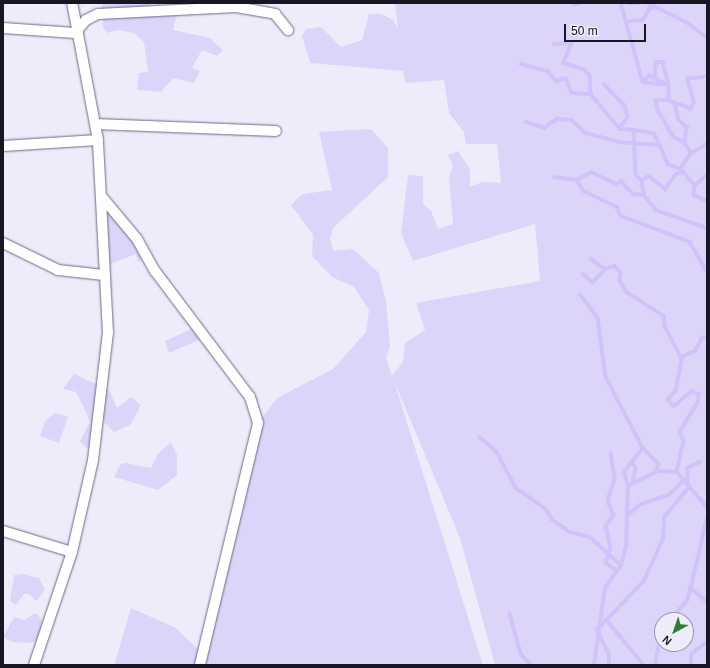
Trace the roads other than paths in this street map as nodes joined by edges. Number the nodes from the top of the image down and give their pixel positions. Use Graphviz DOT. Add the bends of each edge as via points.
graph roads {
  1 [pos="72,3"];
  2 [pos="3,28"];
  3 [pos="288,30"];
  4 [pos="76,33"];
  5 [pos="94,124"];
  6 [pos="276,131"];
  7 [pos="98,140"];
  8 [pos="3,146"];
  9 [pos="102,197"];
  10 [pos="3,243"];
  11 [pos="104,275"];
  12 [pos="3,532"];
  13 [pos="72,552"];
  14 [pos="34,665"];
  15 [pos="200,665"];
  1 -- 4 [label="street"];
  2 -- 4 [label="street"];
  3 -- 4 [label="street" via="275,14 262,9 214,7 98,14 86,20"];
  4 -- 5 [label="street"];
  5 -- 6 [label="street"];
  5 -- 7 [label="street"];
  7 -- 8 [label="street"];
  7 -- 9 [label="street"];
  9 -- 11 [label="street"];
  9 -- 15 [label="street" via="137,239 155,271 250,397 258,423"];
  10 -- 11 [label="street" via="58,270"];
  11 -- 13 [label="street" via="108,333 103,381 93,460"];
  12 -- 13 [label="street"];
  13 -- 14 [label="street"];
}
